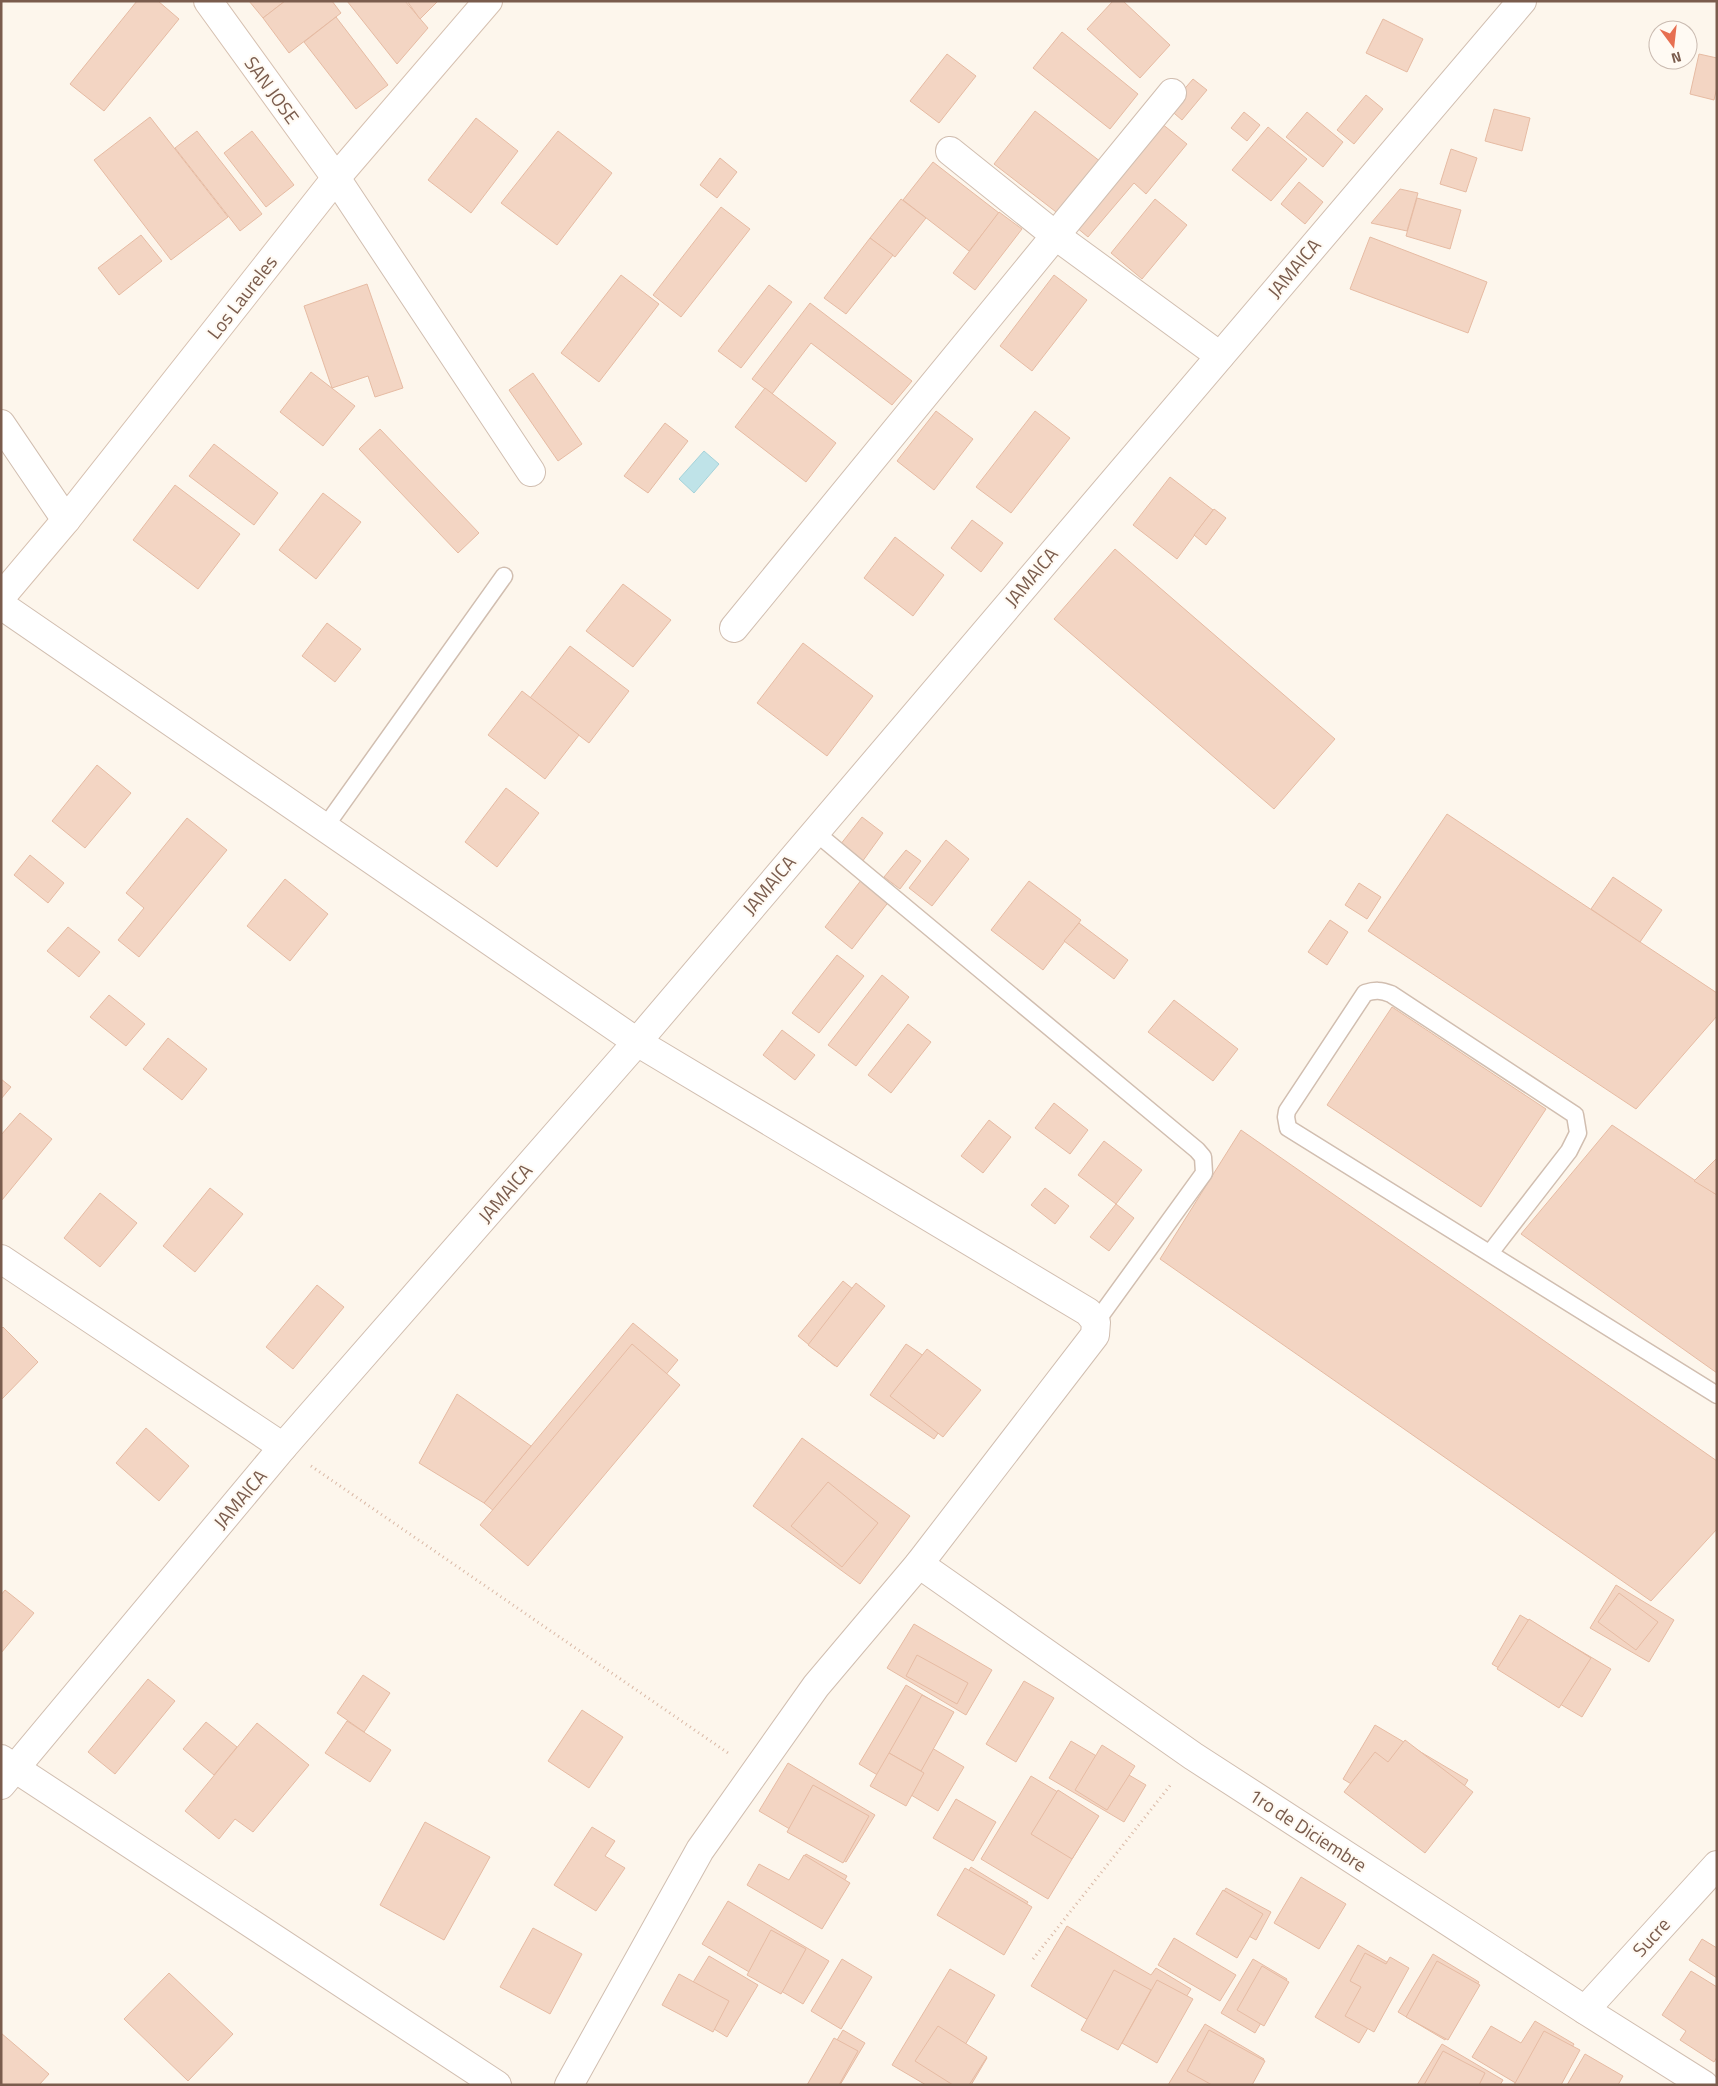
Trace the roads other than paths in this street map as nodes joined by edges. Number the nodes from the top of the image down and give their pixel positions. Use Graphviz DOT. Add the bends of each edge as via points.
graph roads {
  1 [pos="208,1"];
  2 [pos="488,1"];
  3 [pos="1522,1"];
  4 [pos="1172,93"];
  5 [pos="950,151"];
  6 [pos="336,178"];
  7 [pos="1056,236"];
  8 [pos="1220,356"];
  9 [pos="1,424"];
  10 [pos="531,472"];
  11 [pos="66,520"];
  12 [pos="504,576"];
  13 [pos="1,597"];
  14 [pos="1,605"];
  15 [pos="734,628"];
  16 [pos="325,827"];
  17 [pos="814,832"];
  18 [pos="637,1042"];
  19 [pos="1490,1254"];
  20 [pos="1,1259"];
  21 [pos="1096,1322"];
  22 [pos="1717,1395"];
  23 [pos="283,1447"];
  24 [pos="919,1564"];
  25 [pos="6,1771"];
  26 [pos="1717,1864"];
  27 [pos="1585,2010"];
  28 [pos="497,2085"];
  29 [pos="569,2085"];
  30 [pos="1704,2085"];
  1 -- 6 [label="street, SAN JOSE"];
  2 -- 6 [label="street, Los Laureles"];
  3 -- 8 [label="street, JAMAICA"];
  4 -- 7 [label="street"];
  5 -- 7 [label="street"];
  6 -- 10 [label="street, SAN JOSE"];
  6 -- 11 [label="street, Los Laureles"];
  7 -- 8 [label="street"];
  7 -- 15 [label="street"];
  8 -- 17 [label="street, JAMAICA"];
  9 -- 11 [label="street"];
  11 -- 13 [label="street, Los Laureles"];
  12 -- 16 [label="lane"];
  14 -- 16 [label="street"];
  16 -- 18 [label="street"];
  17 -- 18 [label="street, JAMAICA"];
  17 -- 21 [label="lane" via="1203,1157 1204,1173"];
  18 -- 21 [label="street" via="1088,1312"];
  18 -- 23 [label="street, JAMAICA"];
  19 -- 19 [label="lane" via="1569,1151 1578,1133 1575,1114 1391,994 1382,990 1365,993 1287,1110 1288,1128"];
  19 -- 22 [label="lane"];
  20 -- 23 [label="street"];
  21 -- 24 [label="street" via="1095,1335"];
  23 -- 25 [label="street, JAMAICA"];
  24 -- 27 [label="street, 1ro de Diciembre" via="1193,1756"];
  24 -- 29 [label="street" via="816,1686 700,1850"];
  25 -- 28 [label="street"];
  26 -- 27 [label="street, Sucre"];
  27 -- 30 [label="street, 1ro de Diciembre"];
}
